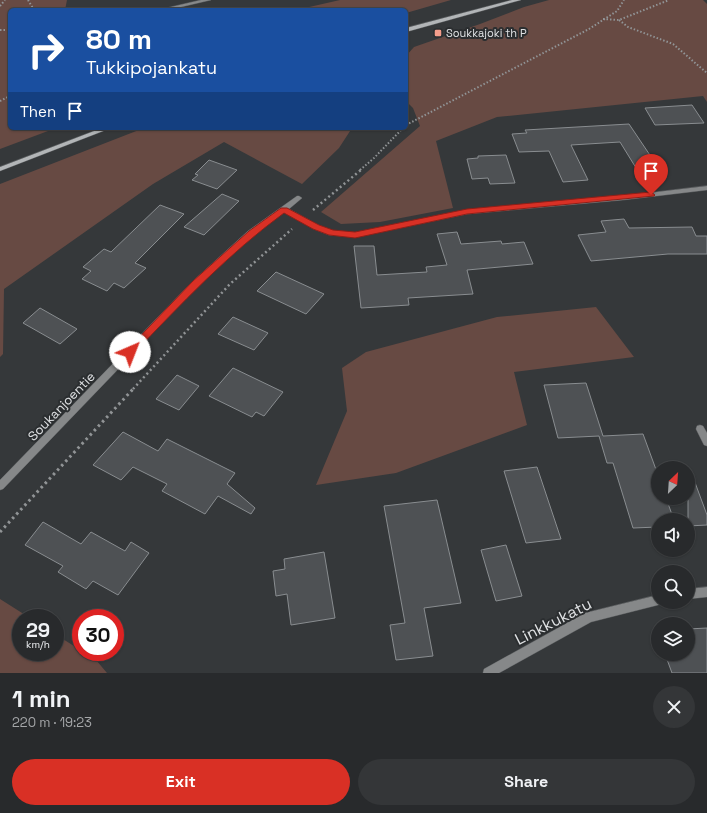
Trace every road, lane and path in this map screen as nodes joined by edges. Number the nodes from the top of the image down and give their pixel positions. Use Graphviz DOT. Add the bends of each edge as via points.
graph roads {
  1 [pos="5,0"];
  2 [pos="208,0"];
  3 [pos="518,0"];
  4 [pos="624,0"];
  5 [pos="669,0"];
  6 [pos="0,6"];
  7 [pos="170,8"];
  8 [pos="604,19"];
  9 [pos="619,20"];
  10 [pos="408,29"];
  11 [pos="707,74"];
  12 [pos="408,124"];
  13 [pos="103,130"];
  14 [pos="401,130"];
  15 [pos="0,169"];
  16 [pos="707,188"];
  17 [pos="299,198"];
  18 [pos="284,209"];
  19 [pos="302,219"];
  20 [pos="700,428"];
  21 [pos="707,442"];
  22 [pos="0,486"];
  23 [pos="0,532"];
  24 [pos="707,592"];
  25 [pos="695,593"];
  26 [pos="651,602"];
  27 [pos="488,673"];
  1 -- 6 [label="path"];
  2 -- 7 [label="street"];
  3 -- 10 [label="main road"];
  4 -- 8 [label="path" via="617,11"];
  5 -- 9 [label="path"];
  8 -- 9 [label="path"];
  8 -- 12 [label="path"];
  9 -- 11 [label="path" via="628,27 673,44"];
  13 -- 15 [label="main road"];
  14 -- 19 [label="path" via="374,158"];
  16 -- 19 [label="street" via="467,212 355,235 332,233"];
  17 -- 18 [label="street, Soukanjoentie"];
  18 -- 19 [label="street"];
  18 -- 22 [label="street, Soukanjoentie" via="252,233 196,283"];
  19 -- 23 [label="path" via="230,284"];
  20 -- 21 [label="street"];
  24 -- 25 [label="street"];
  26 -- 27 [label="street, Linkkukatu" via="589,617"];
}
